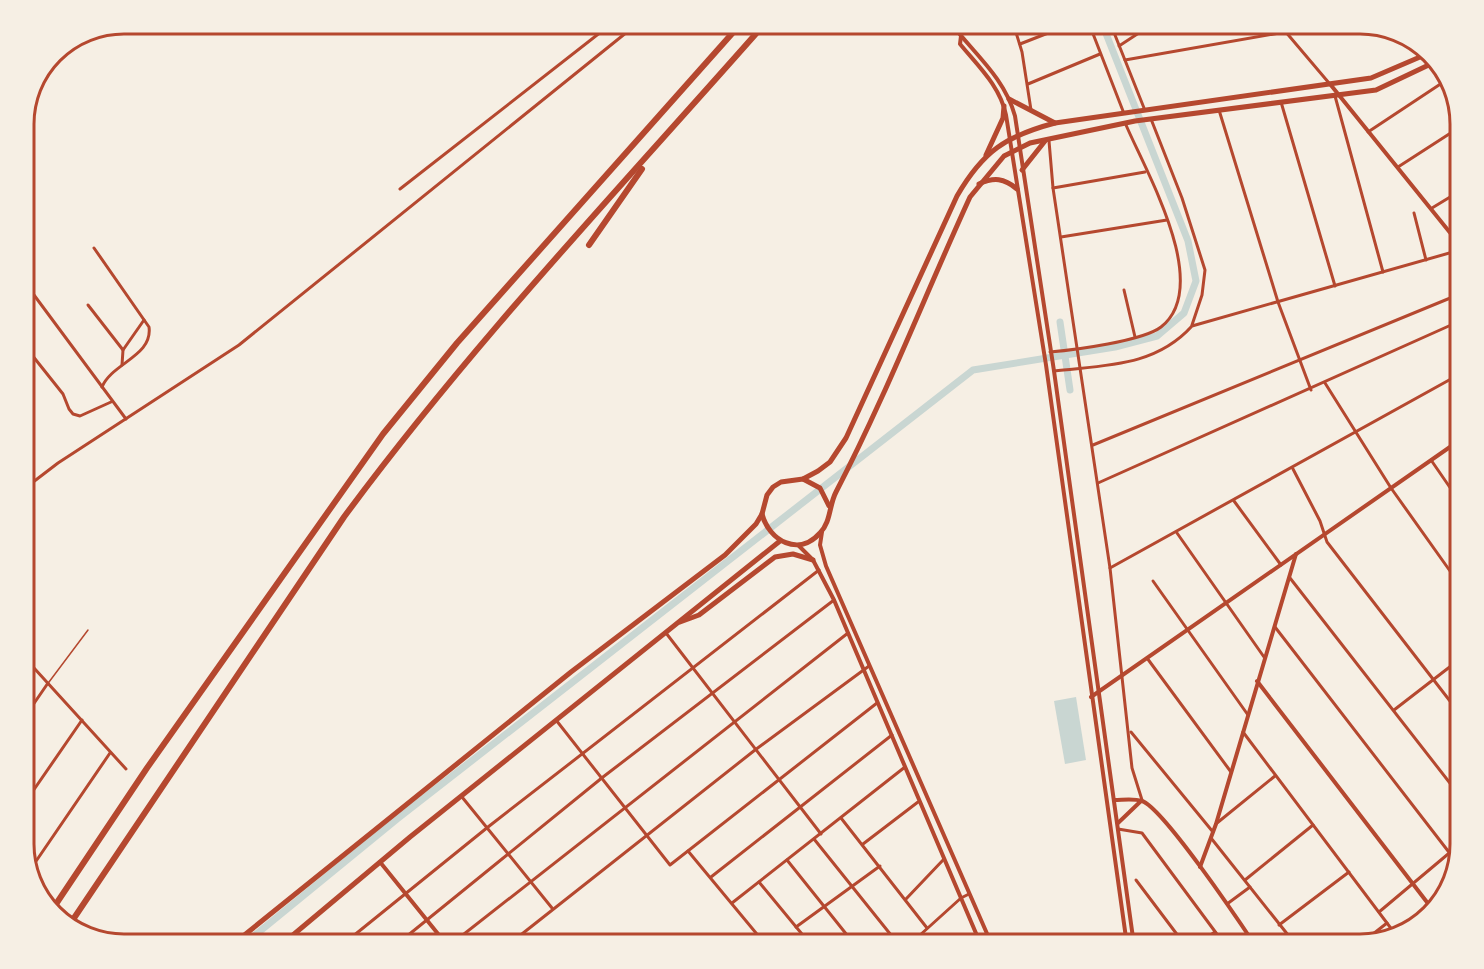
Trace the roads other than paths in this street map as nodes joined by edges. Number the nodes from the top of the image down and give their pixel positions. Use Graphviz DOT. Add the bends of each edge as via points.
graph roads {
  1 [pos="598,34"];
  2 [pos="625,34"];
  3 [pos="732,34"];
  4 [pos="756,34"];
  5 [pos="1017,34"];
  6 [pos="1046,34"];
  7 [pos="1092,34"];
  8 [pos="1114,34"];
  9 [pos="1137,34"];
  10 [pos="1274,34"];
  11 [pos="1287,34"];
  12 [pos="961,36"];
  13 [pos="1020,44"];
  14 [pos="1119,46"];
  15 [pos="1100,54"];
  16 [pos="1419,58"];
  17 [pos="1125,60"];
  18 [pos="1427,66"];
  19 [pos="1028,84"];
  20 [pos="1330,84"];
  21 [pos="1440,85"];
  22 [pos="1337,95"];
  23 [pos="1009,99"];
  24 [pos="1281,102"];
  25 [pos="1004,106"];
  26 [pos="1141,108"];
  27 [pos="1031,110"];
  28 [pos="1219,110"];
  29 [pos="1123,111"];
  30 [pos="1148,119"];
  31 [pos="1055,123"];
  32 [pos="1126,125"];
  33 [pos="1368,132"];
  34 [pos="1018,133"];
  35 [pos="1450,133"];
  36 [pos="1010,138"];
  37 [pos="1047,140"];
  38 [pos="658,144"];
  39 [pos="1019,147"];
  40 [pos="1012,151"];
  41 [pos="984,157"];
  42 [pos="1398,167"];
  43 [pos="1022,170"];
  44 [pos="1146,172"];
  45 [pos="978,185"];
  46 [pos="1053,188"];
  47 [pos="400,189"];
  48 [pos="1017,189"];
  49 [pos="1450,197"];
  50 [pos="1432,208"];
  51 [pos="1414,213"];
  52 [pos="1167,220"];
  53 [pos="1450,232"];
  54 [pos="1060,237"];
  55 [pos="589,245"];
  56 [pos="94,248"];
  57 [pos="1450,253"];
  58 [pos="1426,260"];
  59 [pos="1383,272"];
  60 [pos="1335,286"];
  61 [pos="1124,290"];
  62 [pos="35,296"];
  63 [pos="1450,298"];
  64 [pos="1278,302"];
  65 [pos="88,305"];
  66 [pos="144,320"];
  67 [pos="1192,326"];
  68 [pos="1450,326"];
  69 [pos="1135,337"];
  70 [pos="1076,350"];
  71 [pos="123,351"];
  72 [pos="1050,353"];
  73 [pos="35,359"];
  74 [pos="1301,360"];
  75 [pos="122,364"];
  76 [pos="1079,367"];
  77 [pos="1053,370"];
  78 [pos="1450,380"];
  79 [pos="1324,383"];
  80 [pos="102,387"];
  81 [pos="1311,390"];
  82 [pos="112,401"];
  83 [pos="126,419"];
  84 [pos="1358,433"];
  85 [pos="1093,445"];
  86 [pos="1450,447"];
  87 [pos="1431,460"];
  88 [pos="1292,469"];
  89 [pos="803,479"];
  90 [pos="35,481"];
  91 [pos="1098,483"];
  92 [pos="1391,488"];
  93 [pos="1450,488"];
  94 [pos="1234,501"];
  95 [pos="829,506"];
  96 [pos="762,514"];
  97 [pos="822,532"];
  98 [pos="1177,533"];
  99 [pos="1324,534"];
  100 [pos="780,541"];
  101 [pos="798,545"];
  102 [pos="1297,554"];
  103 [pos="813,560"];
  104 [pos="1281,565"];
  105 [pos="1110,568"];
  106 [pos="819,570"];
  107 [pos="1450,571"];
  108 [pos="1290,578"];
  109 [pos="1153,581"];
  110 [pos="834,600"];
  111 [pos="1226,603"];
  112 [pos="676,623"];
  113 [pos="1275,627"];
  114 [pos="88,630"];
  115 [pos="1186,631"];
  116 [pos="665,632"];
  117 [pos="848,633"];
  118 [pos="1264,657"];
  119 [pos="1147,658"];
  120 [pos="870,666"];
  121 [pos="1450,667"];
  122 [pos="693,668"];
  123 [pos="862,668"];
  124 [pos="35,669"];
  125 [pos="1124,674"];
  126 [pos="1434,680"];
  127 [pos="1257,681"];
  128 [pos="48,683"];
  129 [pos="1099,692"];
  130 [pos="713,694"];
  131 [pos="1091,697"];
  132 [pos="1450,701"];
  133 [pos="35,702"];
  134 [pos="877,702"];
  135 [pos="1394,710"];
  136 [pos="1248,715"];
  137 [pos="82,720"];
  138 [pos="556,720"];
  139 [pos="734,722"];
  140 [pos="1130,730"];
  141 [pos="1243,732"];
  142 [pos="892,735"];
  143 [pos="755,750"];
  144 [pos="111,752"];
  145 [pos="583,753"];
  146 [pos="905,767"];
  147 [pos="126,769"];
  148 [pos="1231,772"];
  149 [pos="1275,776"];
  150 [pos="603,777"];
  151 [pos="779,780"];
  152 [pos="1450,783"];
  153 [pos="35,788"];
  154 [pos="461,795"];
  155 [pos="1114,800"];
  156 [pos="1142,801"];
  157 [pos="918,802"];
  158 [pos="799,806"];
  159 [pos="625,807"];
  160 [pos="841,818"];
  161 [pos="1216,824"];
  162 [pos="1313,825"];
  163 [pos="1118,826"];
  164 [pos="488,827"];
  165 [pos="1213,831"];
  166 [pos="821,834"];
  167 [pos="647,836"];
  168 [pos="1211,838"];
  169 [pos="814,839"];
  170 [pos="862,845"];
  171 [pos="688,851"];
  172 [pos="1449,853"];
  173 [pos="509,854"];
  174 [pos="787,860"];
  175 [pos="945,860"];
  176 [pos="36,861"];
  177 [pos="380,862"];
  178 [pos="880,866"];
  179 [pos="1200,867"];
  180 [pos="960,869"];
  181 [pos="1349,872"];
  182 [pos="950,874"];
  183 [pos="711,877"];
  184 [pos="530,880"];
  185 [pos="1136,880"];
  186 [pos="1245,880"];
  187 [pos="759,882"];
  188 [pos="1413,883"];
  189 [pos="852,887"];
  190 [pos="1250,887"];
  191 [pos="406,894"];
  192 [pos="970,894"];
  193 [pos="961,898"];
  194 [pos="906,900"];
  195 [pos="56,903"];
  196 [pos="732,903"];
  197 [pos="1427,903"];
  198 [pos="1227,904"];
  199 [pos="824,907"];
  200 [pos="552,909"];
  201 [pos="1379,912"];
  202 [pos="74,919"];
  203 [pos="427,920"];
  204 [pos="1387,923"];
  205 [pos="1279,925"];
  206 [pos="796,927"];
  207 [pos="927,928"];
  208 [pos="1391,929"];
  209 [pos="1216,931"];
  210 [pos="1374,933"];
  211 [pos="246,934"];
  212 [pos="294,934"];
  213 [pos="356,934"];
  214 [pos="410,934"];
  215 [pos="439,934"];
  216 [pos="463,934"];
  217 [pos="521,934"];
  218 [pos="757,934"];
  219 [pos="802,934"];
  220 [pos="846,934"];
  221 [pos="890,934"];
  222 [pos="921,934"];
  223 [pos="975,934"];
  224 [pos="987,934"];
  225 [pos="1125,934"];
  226 [pos="1133,934"];
  227 [pos="1177,934"];
  228 [pos="1211,934"];
  229 [pos="1218,934"];
  230 [pos="1247,934"];
  231 [pos="1287,934"];
  1 -- 47 [label="street"];
  2 -- 83 [label="street" via="239,345"];
  3 -- 195 [label="highway" via="457,343 383,434 153,759"];
  4 -- 38 [label="highway"];
  5 -- 13 [label="street"];
  6 -- 13 [label="street"];
  7 -- 15 [label="street"];
  8 -- 14 [label="street"];
  9 -- 14 [label="street"];
  10 -- 17 [label="street"];
  11 -- 20 [label="street"];
  12 -- 23 [label="street" via="993,73"];
  12 -- 25 [label="street" via="960,44 994,86"];
  13 -- 19 [label="street"];
  14 -- 17 [label="street"];
  15 -- 19 [label="street"];
  15 -- 29 [label="street"];
  16 -- 20 [label="main road" via="1371,78"];
  17 -- 26 [label="street"];
  18 -- 22 [label="main road" via="1376,90"];
  19 -- 27 [label="street"];
  20 -- 22 [label="street"];
  20 -- 26 [label="main road"];
  21 -- 33 [label="street"];
  22 -- 24 [label="main road"];
  22 -- 33 [label="street"];
  22 -- 59 [label="street"];
  23 -- 27 [label="main road"];
  23 -- 34 [label="street"];
  24 -- 28 [label="main road"];
  24 -- 60 [label="street"];
  25 -- 36 [label="street"];
  25 -- 41 [label="main road" via="1003,118"];
  26 -- 29 [label="main road"];
  27 -- 31 [label="main road"];
  28 -- 30 [label="main road"];
  28 -- 64 [label="street"];
  29 -- 31 [label="main road"];
  30 -- 32 [label="main road"];
  30 -- 67 [label="street" via="1182,198 1205,270"];
  31 -- 34 [label="main road"];
  32 -- 37 [label="main road"];
  32 -- 44 [label="street"];
  33 -- 42 [label="street"];
  34 -- 36 [label="main road"];
  34 -- 39 [label="street"];
  35 -- 42 [label="street"];
  36 -- 40 [label="street"];
  36 -- 41 [label="main road"];
  37 -- 39 [label="main road"];
  37 -- 43 [label="main road"];
  37 -- 46 [label="street"];
  38 -- 55 [label="highway"];
  38 -- 202 [label="highway" via="381,467"];
  39 -- 40 [label="main road"];
  39 -- 43 [label="street"];
  40 -- 45 [label="main road"];
  40 -- 48 [label="street"];
  41 -- 89 [label="main road" via="957,196 846,438 830,462"];
  42 -- 50 [label="street"];
  43 -- 72 [label="street"];
  44 -- 46 [label="street"];
  44 -- 52 [label="street"];
  45 -- 48 [label="main road" via="996,179"];
  45 -- 95 [label="main road"];
  46 -- 54 [label="street"];
  48 -- 131 [label="street" via="1046,365"];
  49 -- 50 [label="street"];
  50 -- 53 [label="street"];
  51 -- 58 [label="street"];
  52 -- 54 [label="street"];
  52 -- 69 [label="street" via="1179,254 1181,296 1161,328"];
  54 -- 70 [label="street"];
  56 -- 66 [label="street"];
  57 -- 58 [label="street"];
  58 -- 59 [label="street"];
  59 -- 60 [label="street"];
  60 -- 64 [label="street"];
  61 -- 69 [label="street"];
  62 -- 80 [label="street"];
  63 -- 74 [label="street"];
  64 -- 67 [label="street"];
  64 -- 74 [label="street"];
  65 -- 71 [label="street"];
  66 -- 71 [label="street"];
  66 -- 75 [label="street" via="151,339"];
  67 -- 76 [label="street" via="1157,354"];
  68 -- 79 [label="street"];
  69 -- 70 [label="street"];
  70 -- 72 [label="street"];
  70 -- 76 [label="street"];
  71 -- 75 [label="street"];
  72 -- 77 [label="street"];
  73 -- 82 [label="street" via="63,394 73,414 80,416"];
  74 -- 81 [label="street"];
  74 -- 85 [label="street"];
  75 -- 80 [label="street" via="106,377"];
  76 -- 77 [label="street"];
  76 -- 85 [label="street"];
  77 -- 129 [label="street"];
  78 -- 84 [label="street"];
  79 -- 81 [label="street"];
  79 -- 84 [label="street"];
  80 -- 82 [label="street"];
  81 -- 91 [label="street"];
  82 -- 83 [label="street"];
  83 -- 90 [label="street"];
  84 -- 88 [label="street"];
  84 -- 92 [label="street"];
  85 -- 91 [label="street"];
  86 -- 87 [label="street"];
  87 -- 92 [label="street"];
  87 -- 93 [label="street"];
  88 -- 94 [label="street"];
  88 -- 99 [label="street"];
  89 -- 95 [label="main road" via="812,482"];
  89 -- 96 [label="main road" via="790,478 773,487"];
  91 -- 105 [label="street"];
  92 -- 99 [label="street"];
  92 -- 107 [label="street"];
  94 -- 98 [label="street"];
  94 -- 104 [label="street"];
  95 -- 97 [label="main road"];
  96 -- 100 [label="main road" via="772,536"];
  96 -- 211 [label="main road" via="724,555 571,672"];
  97 -- 101 [label="main road"];
  97 -- 120 [label="street" via="820,545 826,566"];
  98 -- 105 [label="street"];
  98 -- 111 [label="street"];
  99 -- 102 [label="street"];
  99 -- 126 [label="street"];
  100 -- 101 [label="main road"];
  100 -- 112 [label="main road"];
  101 -- 103 [label="street"];
  102 -- 104 [label="street"];
  102 -- 108 [label="street"];
  103 -- 106 [label="street"];
  103 -- 112 [label="main road" via="793,554 775,557 699,615"];
  104 -- 111 [label="street"];
  105 -- 125 [label="street"];
  106 -- 110 [label="street"];
  106 -- 122 [label="street"];
  108 -- 113 [label="street"];
  108 -- 135 [label="street"];
  109 -- 115 [label="street"];
  110 -- 117 [label="street"];
  110 -- 130 [label="street"];
  111 -- 115 [label="street"];
  111 -- 118 [label="street"];
  112 -- 116 [label="main road"];
  113 -- 118 [label="street"];
  113 -- 172 [label="street"];
  114 -- 128 [label="lane"];
  115 -- 119 [label="street"];
  115 -- 136 [label="street"];
  116 -- 122 [label="street"];
  116 -- 138 [label="main road"];
  117 -- 123 [label="street"];
  117 -- 139 [label="street"];
  118 -- 127 [label="street"];
  119 -- 125 [label="street"];
  119 -- 148 [label="street"];
  120 -- 123 [label="street"];
  120 -- 180 [label="street"];
  121 -- 126 [label="street"];
  122 -- 130 [label="street"];
  122 -- 145 [label="street"];
  123 -- 134 [label="street"];
  123 -- 143 [label="street"];
  124 -- 128 [label="street"];
  125 -- 129 [label="street"];
  125 -- 140 [label="street"];
  126 -- 132 [label="street"];
  126 -- 135 [label="street"];
  127 -- 136 [label="street"];
  127 -- 188 [label="street"];
  128 -- 133 [label="street"];
  128 -- 137 [label="street"];
  129 -- 131 [label="street"];
  129 -- 155 [label="street"];
  130 -- 139 [label="street"];
  130 -- 150 [label="street"];
  131 -- 225 [label="street"];
  134 -- 142 [label="street"];
  134 -- 151 [label="street"];
  135 -- 152 [label="street"];
  136 -- 141 [label="street"];
  137 -- 144 [label="street"];
  137 -- 153 [label="street"];
  138 -- 145 [label="street"];
  138 -- 154 [label="main road"];
  139 -- 143 [label="street"];
  139 -- 159 [label="street"];
  140 -- 156 [label="street" via="1132,768"];
  140 -- 165 [label="street"];
  141 -- 148 [label="street"];
  141 -- 149 [label="street"];
  142 -- 146 [label="street"];
  142 -- 158 [label="street"];
  143 -- 151 [label="street"];
  143 -- 167 [label="street"];
  144 -- 147 [label="street"];
  144 -- 176 [label="street"];
  145 -- 150 [label="street"];
  145 -- 164 [label="street"];
  146 -- 157 [label="street"];
  146 -- 160 [label="street"];
  148 -- 161 [label="street"];
  149 -- 161 [label="street"];
  149 -- 162 [label="street"];
  150 -- 159 [label="street"];
  150 -- 173 [label="street"];
  151 -- 158 [label="street"];
  151 -- 171 [label="street"];
  154 -- 164 [label="street"];
  154 -- 177 [label="main road"];
  155 -- 156 [label="street"];
  155 -- 163 [label="street"];
  156 -- 163 [label="street"];
  156 -- 179 [label="street" via="1154,810"];
  157 -- 170 [label="street"];
  157 -- 175 [label="street"];
  158 -- 166 [label="street"];
  158 -- 183 [label="street"];
  159 -- 167 [label="street"];
  159 -- 184 [label="street"];
  160 -- 166 [label="street"];
  160 -- 170 [label="street"];
  161 -- 165 [label="street"];
  162 -- 181 [label="street"];
  162 -- 186 [label="street"];
  163 -- 209 [label="street" via="1142,833"];
  163 -- 226 [label="street"];
  164 -- 173 [label="street"];
  164 -- 191 [label="street"];
  165 -- 168 [label="street"];
  166 -- 169 [label="street"];
  167 -- 171 [label="street" via="670,865"];
  167 -- 200 [label="street"];
  168 -- 179 [label="street"];
  168 -- 186 [label="street"];
  169 -- 174 [label="street"];
  169 -- 189 [label="street"];
  170 -- 178 [label="street"];
  171 -- 183 [label="street"];
  172 -- 188 [label="street"];
  173 -- 184 [label="street"];
  173 -- 203 [label="street"];
  174 -- 187 [label="street"];
  174 -- 199 [label="street"];
  175 -- 182 [label="street"];
  175 -- 194 [label="street"];
  177 -- 191 [label="street"];
  177 -- 212 [label="main road"];
  178 -- 189 [label="street"];
  178 -- 194 [label="street"];
  179 -- 198 [label="street"];
  180 -- 182 [label="street"];
  180 -- 192 [label="street"];
  181 -- 201 [label="street"];
  181 -- 205 [label="street"];
  182 -- 193 [label="street"];
  183 -- 196 [label="street"];
  184 -- 200 [label="street"];
  184 -- 216 [label="street"];
  185 -- 227 [label="street"];
  186 -- 190 [label="street"];
  187 -- 196 [label="street"];
  187 -- 206 [label="street"];
  188 -- 197 [label="street"];
  188 -- 201 [label="street"];
  189 -- 199 [label="street"];
  189 -- 221 [label="street"];
  190 -- 198 [label="street"];
  190 -- 205 [label="street"];
  191 -- 203 [label="street"];
  191 -- 213 [label="street"];
  192 -- 193 [label="street"];
  192 -- 224 [label="street"];
  193 -- 207 [label="street"];
  193 -- 223 [label="street"];
  194 -- 207 [label="street"];
  196 -- 218 [label="street"];
  198 -- 230 [label="street"];
  199 -- 206 [label="street"];
  199 -- 220 [label="street"];
  200 -- 217 [label="street"];
  201 -- 204 [label="street"];
  203 -- 214 [label="street"];
  203 -- 215 [label="street"];
  204 -- 208 [label="street"];
  204 -- 210 [label="street"];
  205 -- 231 [label="street"];
  206 -- 219 [label="street"];
  207 -- 222 [label="street"];
  209 -- 228 [label="street"];
  209 -- 229 [label="street"];
}
